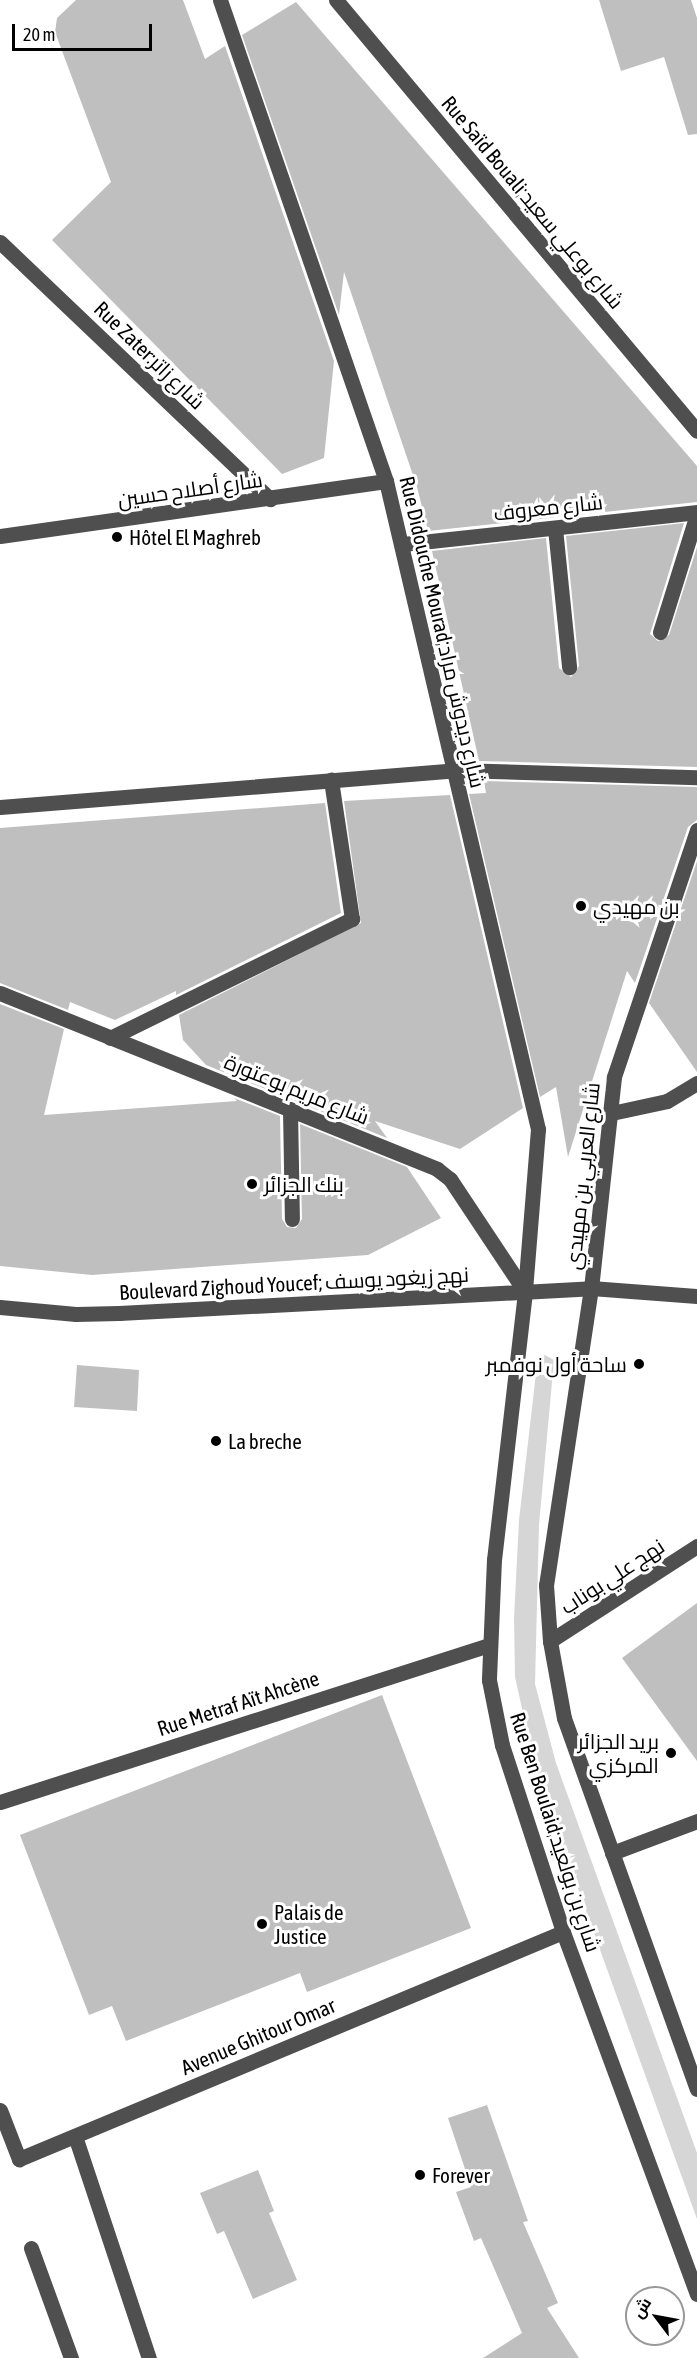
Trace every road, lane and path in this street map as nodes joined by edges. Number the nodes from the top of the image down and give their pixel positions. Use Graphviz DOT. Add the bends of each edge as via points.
graph roads {
  1 [pos="220,0"];
  2 [pos="336,0"];
  3 [pos="0,242"];
  4 [pos="697,432"];
  5 [pos="386,481"];
  6 [pos="270,500"];
  7 [pos="697,513"];
  8 [pos="555,528"];
  9 [pos="0,536"];
  10 [pos="403,544"];
  11 [pos="660,632"];
  12 [pos="569,667"];
  13 [pos="455,770"];
  14 [pos="697,777"];
  15 [pos="332,780"];
  16 [pos="0,807"];
  17 [pos="697,830"];
  18 [pos="0,993"];
  19 [pos="110,1038"];
  20 [pos="697,1083"];
  21 [pos="290,1109"];
  22 [pos="607,1114"];
  23 [pos="292,1219"];
  24 [pos="591,1288"];
  25 [pos="525,1292"];
  26 [pos="697,1296"];
  27 [pos="0,1307"];
  28 [pos="697,1546"];
  29 [pos="550,1641"];
  30 [pos="489,1645"];
  31 [pos="0,1802"];
  32 [pos="697,1821"];
  33 [pos="612,1853"];
  34 [pos="563,1932"];
  35 [pos="697,2089"];
  36 [pos="0,2110"];
  37 [pos="75,2136"];
  38 [pos="31,2247"];
  39 [pos="697,2294"];
  40 [pos="71,2358"];
  41 [pos="149,2358"];
  1 -- 5 [label="street, Rue Didouche Mourad;شارع ديدوش مراد"];
  2 -- 4 [label="street, Rue Saïd Bouali;شارع بوعلي سعيد"];
  3 -- 6 [label="street, Rue Zater;شارع زاتر"];
  5 -- 6 [label="street, شارع أصلاح حسين"];
  5 -- 10 [label="street, Rue Didouche Mourad;شارع ديدوش مراد"];
  6 -- 9 [label="street, شارع أصلاح حسين"];
  7 -- 8 [label="street, شارع معروف"];
  7 -- 11 [label="street"];
  8 -- 10 [label="street, شارع معروف"];
  8 -- 12 [label="street"];
  10 -- 13 [label="street, Rue Didouche Mourad;شارع ديدوش مراد"];
  13 -- 14 [label="street"];
  13 -- 15 [label="street"];
  13 -- 25 [label="street, Rue Didouche Mourad;شارع ديدوش مراد" via="538,1129"];
  15 -- 16 [label="street"];
  15 -- 19 [label="street" via="352,919"];
  17 -- 22 [label="street, شارع العربي بن مهيدي" via="614,1077"];
  18 -- 19 [label="street, شارع مريم بوعتورة"];
  19 -- 21 [label="street, شارع مريم بوعتورة"];
  20 -- 22 [label="street" via="667,1101"];
  21 -- 23 [label="street"];
  21 -- 25 [label="street, شارع مريم بوعتورة" via="412,1157 450,1179"];
  22 -- 24 [label="street, شارع العربي بن مهيدي"];
  24 -- 25 [label="street, Boulevard Zighoud Youcef; نهج زيغود يوسف"];
  24 -- 26 [label="street, Boulevard Zighoud Youcef; نهج زيغود يوسف"];
  24 -- 29 [label="street, شارع العربي بن مهيدي" via="546,1585"];
  25 -- 27 [label="street, Boulevard Zighoud Youcef; نهج زيغود يوسف" via="119,1313 76,1314"];
  25 -- 30 [label="street, Rue Ben Boulaid;شارع بن بولعيد" via="494,1559"];
  28 -- 29 [label="street, نهج علي بوناب"];
  29 -- 33 [label="street, شارع العربي بن مهيدي" via="564,1718"];
  30 -- 31 [label="street, Rue Metraf Aït Ahcène"];
  30 -- 34 [label="street, Rue Ben Boulaid;شارع بن بولعيد" via="489,1680 502,1745"];
  32 -- 33 [label="street"];
  33 -- 35 [label="street, شارع العربي بن مهيدي"];
  34 -- 37 [label="street, Avenue Ghitour Omar"];
  34 -- 39 [label="street, Rue Ben Boulaid;شارع بن بولعيد"];
  36 -- 37 [label="street, Avenue Ghitour Omar" via="19,2159"];
  37 -- 41 [label="street"];
  38 -- 40 [label="street"];
}
